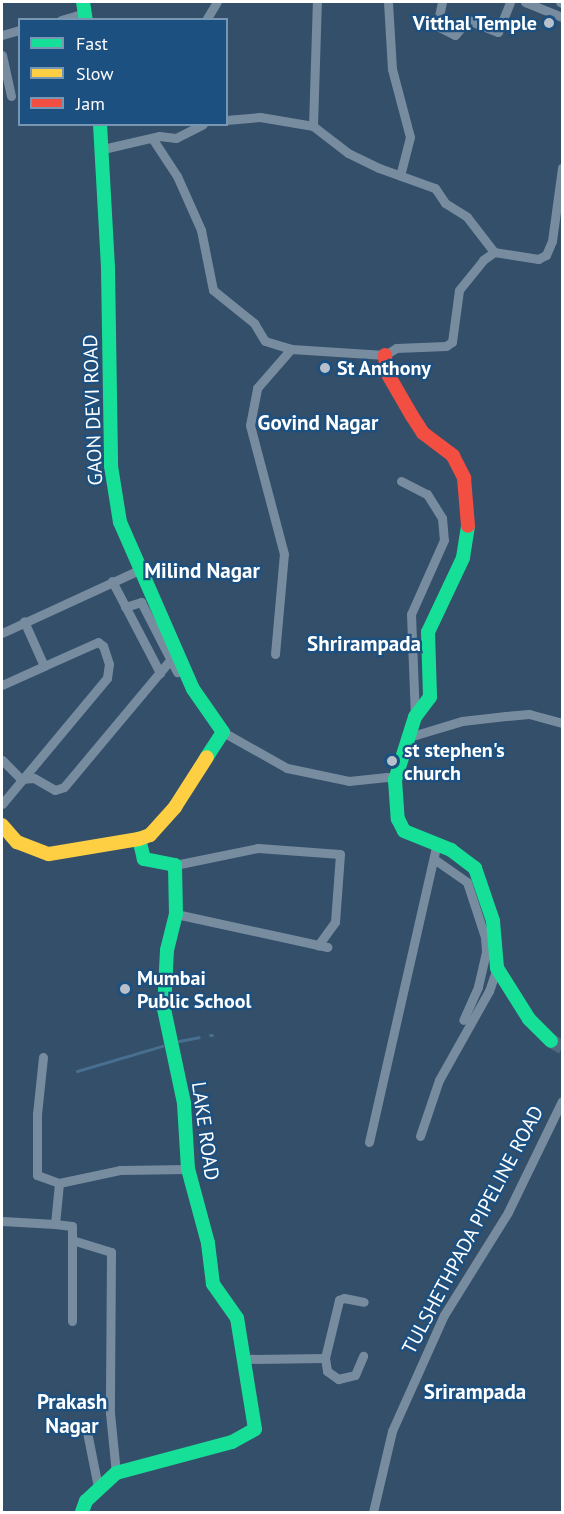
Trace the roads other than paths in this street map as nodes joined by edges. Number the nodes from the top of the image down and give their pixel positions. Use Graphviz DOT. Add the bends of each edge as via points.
graph roads {
  1 [pos="217,2"];
  2 [pos="317,2"];
  3 [pos="388,2"];
  4 [pos="442,2"];
  5 [pos="510,2"];
  6 [pos="525,2"];
  7 [pos="85,12"];
  8 [pos="562,17"];
  9 [pos="67,18"];
  10 [pos="207,18"];
  11 [pos="18,31"];
  12 [pos="2,35"];
  13 [pos="2,55"];
  14 [pos="11,96"];
  15 [pos="228,120"];
  16 [pos="100,126"];
  17 [pos="199,126"];
  18 [pos="313,126"];
  19 [pos="152,138"];
  20 [pos="103,149"];
  21 [pos="562,166"];
  22 [pos="562,173"];
  23 [pos="400,176"];
  24 [pos="562,195"];
  25 [pos="562,233"];
  26 [pos="494,252"];
  27 [pos="291,349"];
  28 [pos="386,355"];
  29 [pos="401,481"];
  30 [pos="141,569"];
  31 [pos="112,581"];
  32 [pos="125,608"];
  33 [pos="24,621"];
  34 [pos="2,633"];
  35 [pos="275,654"];
  36 [pos="173,656"];
  37 [pos="44,666"];
  38 [pos="177,672"];
  39 [pos="160,673"];
  40 [pos="2,685"];
  41 [pos="415,717"];
  42 [pos="562,723"];
  43 [pos="223,732"];
  44 [pos="409,737"];
  45 [pos="2,760"];
  46 [pos="21,779"];
  47 [pos="395,780"];
  48 [pos="2,804"];
  49 [pos="2,825"];
  50 [pos="2,838"];
  51 [pos="140,839"];
  52 [pos="17,842"];
  53 [pos="435,852"];
  54 [pos="175,865"];
  55 [pos="176,914"];
  56 [pos="497,968"];
  57 [pos="463,1020"];
  58 [pos="551,1041"];
  59 [pos="43,1057"];
  60 [pos="562,1101"];
  61 [pos="420,1136"];
  62 [pos="369,1142"];
  63 [pos="188,1169"];
  64 [pos="59,1183"];
  65 [pos="2,1221"];
  66 [pos="55,1224"];
  67 [pos="72,1240"];
  68 [pos="364,1302"];
  69 [pos="72,1321"];
  70 [pos="363,1356"];
  71 [pos="325,1358"];
  72 [pos="244,1359"];
  73 [pos="86,1426"];
  74 [pos="116,1473"];
  75 [pos="98,1487"];
  76 [pos="82,1512"];
  77 [pos="373,1512"];
  1 -- 10 [label="street"];
  2 -- 18 [label="street"];
  3 -- 23 [label="street" via="392,69 410,137"];
  4 -- 5 [label="street" via="437,26 455,34 465,20 498,32"];
  6 -- 8 [label="street"];
  7 -- 9 [label="street"];
  11 -- 12 [label="street"];
  13 -- 14 [label="street"];
  15 -- 18 [label="street" via="260,117"];
  16 -- 20 [label="street, GAON DEVI ROAD"];
  17 -- 19 [label="street" via="176,138"];
  18 -- 23 [label="street" via="348,153"];
  19 -- 20 [label="street"];
  19 -- 27 [label="street" via="177,176 201,230 213,290 254,323 265,341"];
  20 -- 30 [label="street, GAON DEVI ROAD" via="111,466 120,522"];
  21 -- 22 [label="street"];
  21 -- 26 [label="street" via="552,241 546,255 538,259"];
  23 -- 26 [label="street" via="435,188 445,203 467,217"];
  24 -- 25 [label="street"];
  26 -- 28 [label="street" via="459,290 452,342 446,346 396,348"];
  27 -- 28 [label="street"];
  27 -- 35 [label="street" via="257,388 249,425 284,554"];
  28 -- 41 [label="street" via="386,371 423,433 453,456 464,477 469,522 463,558 430,623 430,697"];
  29 -- 41 [label="street" via="428,494 442,518 444,540 411,614"];
  30 -- 31 [label="street"];
  30 -- 36 [label="street, GAON DEVI ROAD"];
  31 -- 32 [label="street"];
  31 -- 33 [label="street"];
  32 -- 36 [label="street" via="141,602"];
  32 -- 39 [label="street"];
  33 -- 34 [label="street"];
  33 -- 37 [label="street"];
  36 -- 38 [label="street"];
  36 -- 39 [label="street"];
  36 -- 43 [label="street, GAON DEVI ROAD"];
  37 -- 40 [label="street"];
  37 -- 46 [label="street" via="98,642 109,664 106,678"];
  39 -- 46 [label="street" via="64,787 55,789 34,778"];
  41 -- 44 [label="street"];
  42 -- 44 [label="street" via="529,714 506,716 462,721"];
  43 -- 47 [label="street, GAON DEVI ROAD" via="287,768 349,781 387,777"];
  43 -- 51 [label="street" via="175,807 150,835"];
  44 -- 47 [label="street"];
  45 -- 46 [label="street"];
  46 -- 48 [label="street"];
  47 -- 53 [label="street" via="398,819 404,831"];
  49 -- 52 [label="street"];
  50 -- 52 [label="street"];
  51 -- 52 [label="street" via="49,854"];
  51 -- 54 [label="street" via="144,859"];
  53 -- 56 [label="street" via="451,850 475,867 493,921"];
  53 -- 57 [label="street" via="467,882 485,937 478,987"];
  53 -- 62 [label="street"];
  54 -- 55 [label="street, LAKE ROAD"];
  54 -- 55 [label="street" via="258,848 340,854 335,922 322,946"];
  55 -- 63 [label="street, LAKE ROAD" via="167,950 164,1009 184,1103"];
  56 -- 58 [label="street" via="529,1019"];
  56 -- 61 [label="street" via="489,991 439,1080"];
  59 -- 64 [label="street" via="37,1114 38,1175"];
  60 -- 77 [label="street, TULSHETHPADA PIPELINE ROAD" via="508,1212 444,1315 392,1431"];
  63 -- 64 [label="street" via="120,1170"];
  63 -- 72 [label="street, LAKE ROAD" via="208,1243 213,1284 237,1318"];
  64 -- 66 [label="street"];
  65 -- 66 [label="street"];
  66 -- 67 [label="street" via="72,1226"];
  67 -- 69 [label="street"];
  67 -- 74 [label="street" via="111,1252 110,1413"];
  68 -- 71 [label="street" via="339,1300"];
  70 -- 71 [label="street" via="355,1375 338,1379 327,1371"];
  71 -- 72 [label="street"];
  72 -- 74 [label="street, LAKE ROAD" via="255,1429 232,1442"];
  73 -- 75 [label="street"];
  74 -- 75 [label="street, LAKE ROAD"];
  75 -- 76 [label="street, LAKE ROAD"];
}
